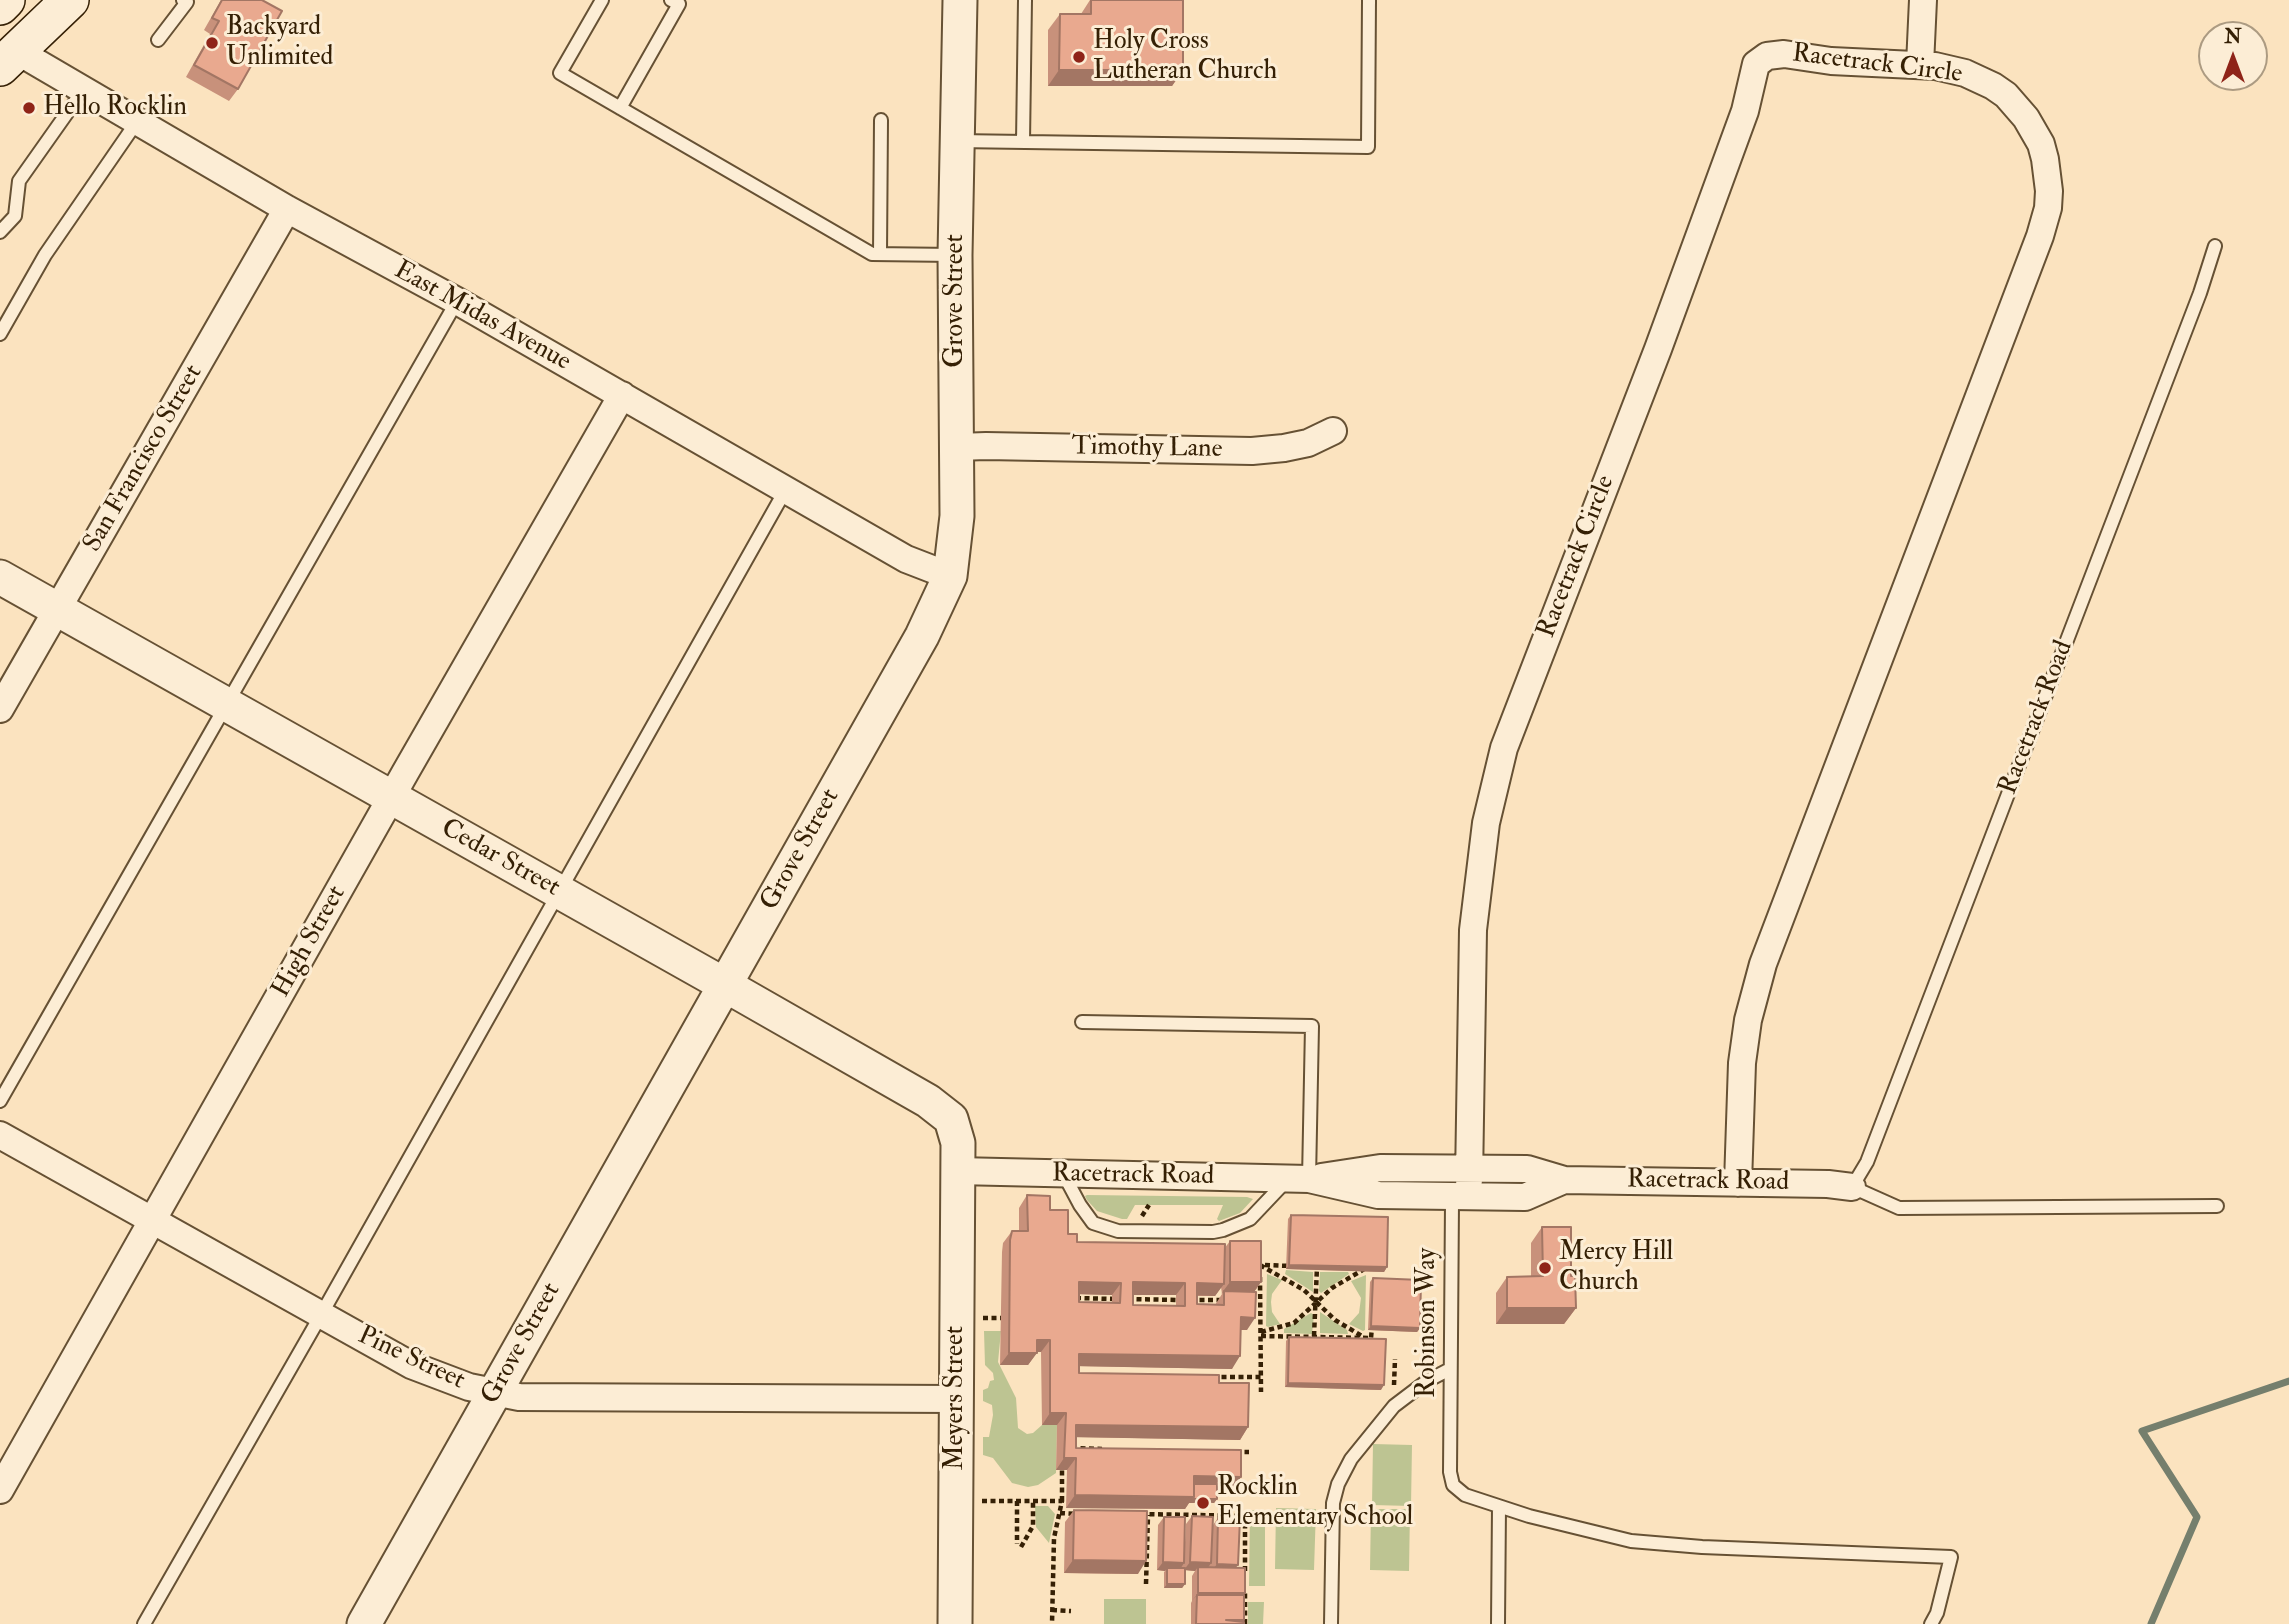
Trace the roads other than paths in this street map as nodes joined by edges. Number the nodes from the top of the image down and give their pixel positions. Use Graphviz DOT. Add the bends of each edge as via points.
graph roads {
  1 [pos="6,0"];
  2 [pos="70,0"];
  3 [pos="183,0"];
  4 [pos="602,0"];
  5 [pos="671,0"];
  6 [pos="960,0"];
  7 [pos="1025,0"];
  8 [pos="1368,0"];
  9 [pos="1923,0"];
  10 [pos="0,6"];
  11 [pos="158,40"];
  12 [pos="6,53"];
  13 [pos="1920,65"];
  14 [pos="85,89"];
  15 [pos="620,108"];
  16 [pos="138,120"];
  17 [pos="881,120"];
  18 [pos="957,141"];
  19 [pos="1023,142"];
  20 [pos="287,209"];
  21 [pos="0,232"];
  22 [pos="2215,246"];
  23 [pos="880,254"];
  24 [pos="955,255"];
  25 [pos="457,301"];
  26 [pos="0,334"];
  27 [pos="622,395"];
  28 [pos="1333,431"];
  29 [pos="958,447"];
  30 [pos="786,489"];
  31 [pos="950,576"];
  32 [pos="0,577"];
  33 [pos="57,610"];
  34 [pos="226,704"];
  35 [pos="0,709"];
  36 [pos="391,798"];
  37 [pos="557,891"];
  38 [pos="725,985"];
  39 [pos="1082,1022"];
  40 [pos="0,1101"];
  41 [pos="0,1135"];
  42 [pos="957,1171"];
  43 [pos="1064,1175"];
  44 [pos="1299,1179"];
  45 [pos="1465,1181"];
  46 [pos="1738,1183"];
  47 [pos="1852,1187"];
  48 [pos="2217,1206"];
  49 [pos="153,1219"];
  50 [pos="321,1315"];
  51 [pos="1450,1369"];
  52 [pos="494,1393"];
  53 [pos="955,1399"];
  54 [pos="0,1490"];
  55 [pos="1499,1507"];
  56 [pos="144,1624"];
  57 [pos="364,1624"];
  58 [pos="955,1624"];
  59 [pos="1331,1624"];
  60 [pos="1498,1624"];
  61 [pos="1931,1624"];
  1 -- 10 [label="main road"];
  2 -- 12 [label="main road"];
  3 -- 11 [label="lane" via="187,2"];
  4 -- 15 [label="lane" via="560,74"];
  5 -- 15 [label="lane" via="679,4"];
  6 -- 18 [label="street, Grove Street"];
  7 -- 19 [label="lane"];
  8 -- 19 [label="lane" via="1368,147"];
  9 -- 13 [label="street"];
  12 -- 14 [label="street, East Midas Avenue"];
  13 -- 45 [label="street, Racetrack Circle" via="1774,54 1756,64 1752,73 1745,111 1681,286 1504,748 1486,823 1473,930"];
  13 -- 46 [label="street, Racetrack Circle" via="1979,78 2016,106 2041,144 2048,174 2048,208 1763,964 1742,1063"];
  14 -- 16 [label="street, East Midas Avenue"];
  14 -- 21 [label="lane" via="19,181 15,216"];
  15 -- 23 [label="lane" via="872,254"];
  16 -- 20 [label="street, East Midas Avenue"];
  16 -- 26 [label="lane" via="45,255"];
  17 -- 23 [label="lane"];
  18 -- 19 [label="lane"];
  18 -- 24 [label="street, Grove Street"];
  20 -- 25 [label="street, East Midas Avenue"];
  20 -- 33 [label="street, San Francisco Street"];
  22 -- 47 [label="lane, Racetrack Road" via="1867,1162"];
  23 -- 24 [label="lane"];
  24 -- 29 [label="street, Grove Street"];
  25 -- 27 [label="street, East Midas Avenue"];
  25 -- 34 [label="lane"];
  27 -- 30 [label="street, East Midas Avenue"];
  27 -- 36 [label="street, High Street"];
  28 -- 29 [label="street, Timothy Lane" via="1308,443 1252,451"];
  29 -- 31 [label="street, Grove Street"];
  30 -- 31 [label="street, East Midas Avenue" via="906,559"];
  30 -- 37 [label="lane"];
  31 -- 38 [label="street, Grove Street" via="922,636"];
  32 -- 33 [label="street, Cedar Street"];
  33 -- 34 [label="street, Cedar Street"];
  33 -- 35 [label="street, San Francisco Street"];
  34 -- 36 [label="street, Cedar Street"];
  34 -- 40 [label="lane"];
  36 -- 37 [label="street, Cedar Street"];
  36 -- 49 [label="street, High Street"];
  37 -- 38 [label="street, Cedar Street"];
  37 -- 50 [label="lane"];
  38 -- 42 [label="street, Cedar Street" via="940,1110 956,1130"];
  38 -- 52 [label="street, Grove Street"];
  39 -- 44 [label="lane" via="1312,1026"];
  41 -- 49 [label="street, Pine Street"];
  42 -- 43 [label="street, Racetrack Road"];
  42 -- 53 [label="street, Meyers Street"];
  43 -- 44 [label="street, Racetrack Road"];
  43 -- 44 [label="lane" via="1093,1223 1118,1231 1223,1230 1250,1219"];
  44 -- 45 [label="street, Racetrack Road" via="1380,1167"];
  45 -- 46 [label="street, Racetrack Road" via="1527,1169 1563,1180"];
  45 -- 51 [label="lane, Robinson Way" via="1452,1202"];
  46 -- 47 [label="street, Racetrack Road"];
  47 -- 48 [label="lane, Racetrack Road" via="1899,1208"];
  49 -- 50 [label="street, Pine Street"];
  49 -- 54 [label="street, High Street"];
  50 -- 52 [label="street, Pine Street" via="411,1365"];
  50 -- 56 [label="lane"];
  51 -- 55 [label="lane, Robinson Way" via="1453,1485 1465,1495"];
  51 -- 59 [label="lane" via="1394,1406 1351,1459 1338,1484 1333,1503"];
  52 -- 53 [label="street, Pine Street" via="519,1397"];
  52 -- 57 [label="street, Grove Street"];
  53 -- 58 [label="street, Meyers Street"];
  55 -- 60 [label="lane"];
  55 -- 61 [label="lane" via="1631,1541 1951,1557"];
}
